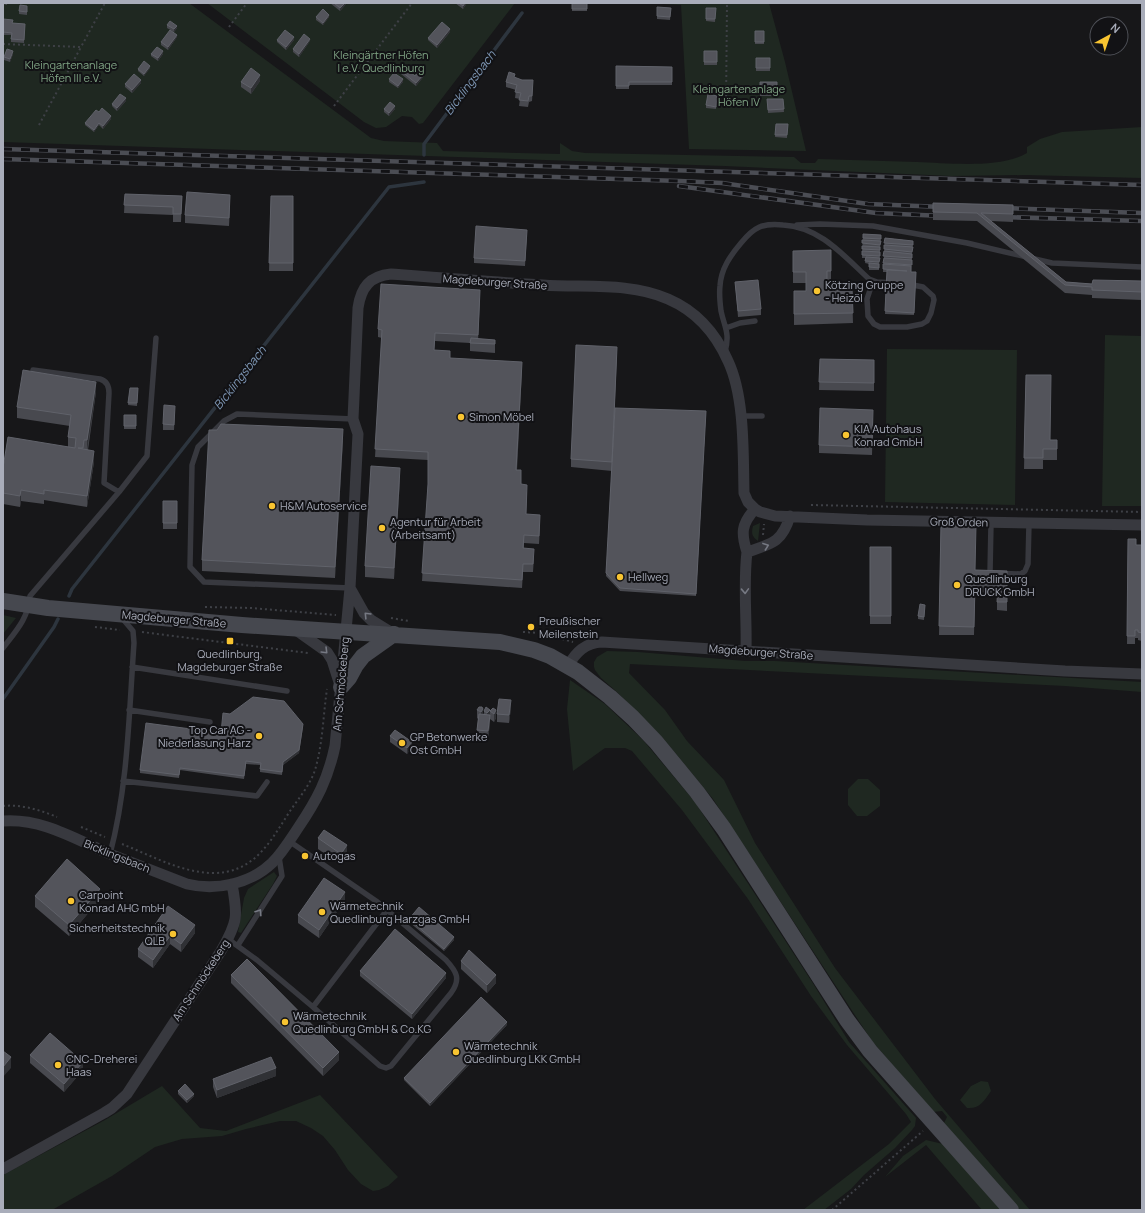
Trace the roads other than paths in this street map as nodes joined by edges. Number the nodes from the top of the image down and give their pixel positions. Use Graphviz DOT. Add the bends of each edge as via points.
graph roads {
  1 [pos="793,226"];
  2 [pos="1142,266"];
  3 [pos="869,279"];
  4 [pos="755,321"];
  5 [pos="726,328"];
  6 [pos="156,338"];
  7 [pos="724,353"];
  8 [pos="33,370"];
  9 [pos="740,416"];
  10 [pos="762,416"];
  11 [pos="353,419"];
  12 [pos="119,492"];
  13 [pos="755,509"];
  14 [pos="790,516"];
  15 [pos="991,523"];
  16 [pos="1029,523"];
  17 [pos="1142,524"];
  18 [pos="747,552"];
  19 [pos="350,588"];
  20 [pos="3,601"];
  21 [pos="29,606"];
  22 [pos="118,614"];
  23 [pos="294,629"];
  24 [pos="346,631"];
  25 [pos="394,634"];
  26 [pos="3,648"];
  27 [pos="746,651"];
  28 [pos="568,666"];
  29 [pos="132,667"];
  30 [pos="1142,674"];
  31 [pos="334,685"];
  32 [pos="286,691"];
  33 [pos="129,710"];
  34 [pos="210,722"];
  35 [pos="124,781"];
  36 [pos="267,782"];
  37 [pos="3,821"];
  38 [pos="290,840"];
  39 [pos="110,854"];
  40 [pos="279,856"];
  41 [pos="232,884"];
  42 [pos="387,910"];
  43 [pos="228,939"];
  44 [pos="238,945"];
  45 [pos="313,1007"];
  46 [pos="3,1168"];
  47 [pos="1011,1210"];
  1 -- 2 [label="lane" via="873,226 967,243 1052,263"];
  1 -- 3 [label="lane" via="825,240"];
  1 -- 5 [label="lane" via="758,227 748,234 732,253 724,268 720,286 721,310"];
  3 -- 3 [label="lane" via="877,282 914,284 927,289 934,300 929,317 922,324 914,326 880,327 874,324 867,311"];
  4 -- 5 [label="lane"];
  5 -- 7 [label="lane"];
  6 -- 12 [label="lane" via="147,456"];
  7 -- 9 [label="street, Magdeburger Straße" via="734,378"];
  7 -- 11 [label="street, Magdeburger Straße" via="710,330 690,312 669,299 644,291 629,288 380,275 368,283 359,300"];
  8 -- 12 [label="lane" via="100,380 108,384 104,483"];
  9 -- 10 [label="lane"];
  9 -- 13 [label="street, Magdeburger Straße" via="744,493"];
  11 -- 19 [label="street, Magdeburger Straße" via="358,434"];
  11 -- 19 [label="lane" via="237,414 224,421 198,447 192,465 190,567 204,582"];
  12 -- 21 [label="lane" via="30,596"];
  13 -- 14 [label="street, Groß Orden" via="775,516"];
  13 -- 18 [label="street" via="744,524 743,539"];
  14 -- 15 [label="street, Groß Orden"];
  18 -- 14 [label="street, one-way" via="771,544 777,539 786,528"];
  15 -- 16 [label="street, Groß Orden"];
  15 -- 16 [label="lane" via="988,572 1021,574 1026,571 1028,564"];
  16 -- 17 [label="street, Groß Orden"];
  18 -- 27 [label="street, one-way"];
  19 -- 24 [label="street, Magdeburger Straße"];
  25 -- 19 [label="street, Magdeburger Straße, one-way" via="380,627 364,613"];
  20 -- 21 [label="main road, Magdeburger Straße"];
  21 -- 22 [label="main road, Magdeburger Straße"];
  21 -- 26 [label="lane" via="26,616"];
  22 -- 23 [label="main road, Magdeburger Straße"];
  22 -- 29 [label="lane" via="133,631"];
  23 -- 24 [label="main road, Magdeburger Straße"];
  23 -- 31 [label="street, one-way" via="327,652 332,660"];
  24 -- 25 [label="main road, Magdeburger Straße"];
  24 -- 31 [label="street, Am Schmöckeberg"];
  25 -- 28 [label="main road, Magdeburger Straße" via="509,644 534,650"];
  25 -- 31 [label="main road" via="363,656 349,678"];
  27 -- 28 [label="street, Magdeburger Straße" via="602,642 586,645 574,655"];
  27 -- 30 [label="street, Magdeburger Straße"];
  28 -- 47 [label="main road, Magdeburger Straße" via="599,688 633,718 697,792 755,875 857,1034 883,1068"];
  29 -- 32 [label="lane"];
  29 -- 33 [label="lane"];
  31 -- 38 [label="street, Am Schmöckeberg" via="335,746 331,767 320,792"];
  33 -- 34 [label="lane"];
  33 -- 35 [label="lane"];
  35 -- 36 [label="lane" via="257,796"];
  35 -- 39 [label="lane"];
  37 -- 39 [label="street, Bicklingsbach" via="43,825"];
  38 -- 40 [label="street, Am Schmöckeberg"];
  38 -- 42 [label="lane"];
  39 -- 41 [label="street, Bicklingsbach" via="199,887"];
  40 -- 41 [label="street, Am Schmöckeberg" via="260,872"];
  44 -- 40 [label="lane, one-way" via="282,876"];
  41 -- 43 [label="street, Am Schmöckeberg" via="236,916"];
  42 -- 45 [label="lane"];
  42 -- 45 [label="lane" via="454,969 457,981 451,993 391,1066 386,1068 380,1066"];
  43 -- 44 [label="lane"];
  43 -- 46 [label="street, Am Schmöckeberg" via="123,1098 104,1113"];
  44 -- 45 [label="lane"];
}
